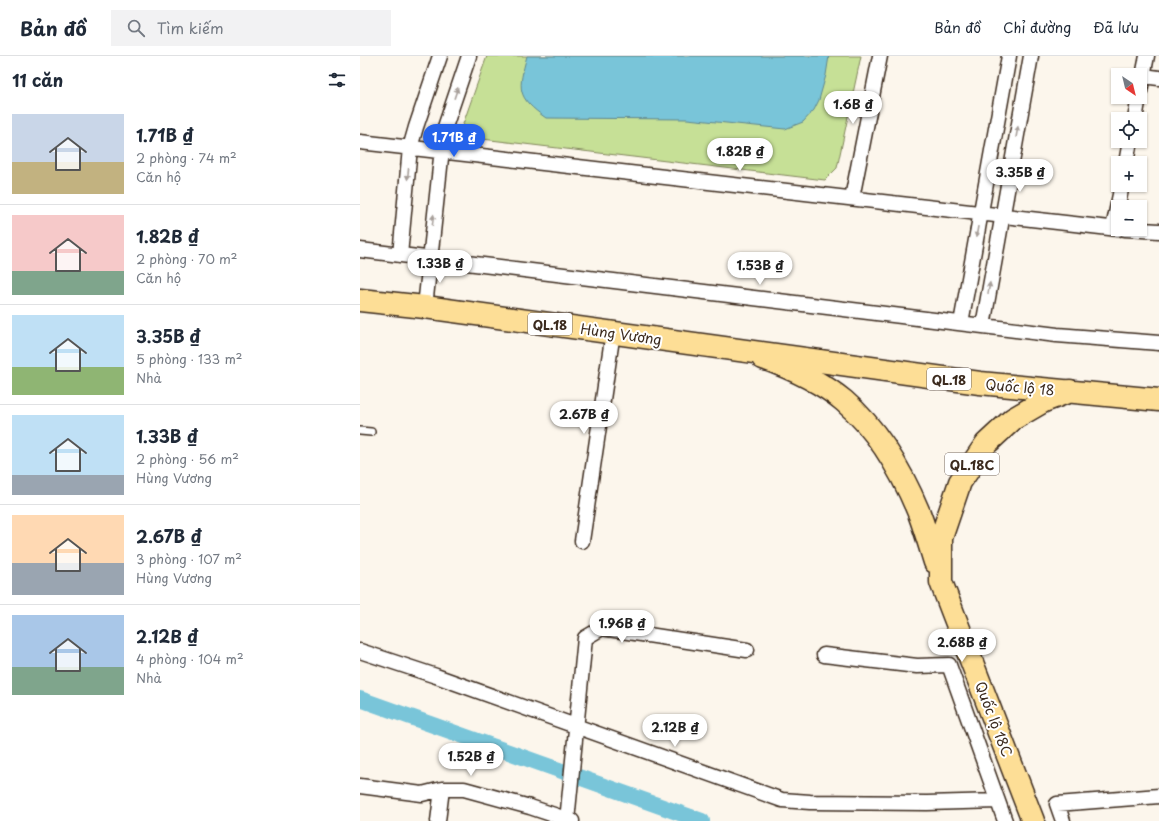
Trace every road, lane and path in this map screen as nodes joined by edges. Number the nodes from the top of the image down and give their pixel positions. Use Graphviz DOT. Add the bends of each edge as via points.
graph roads {
  1 [pos="440,56"];
  2 [pos="469,56"];
  3 [pos="880,56"];
  4 [pos="1009,56"];
  5 [pos="1031,56"];
  6 [pos="1147,56"];
  7 [pos="1145,68"];
  8 [pos="1147,76"];
  9 [pos="1159,78"];
  10 [pos="360,142"];
  11 [pos="410,148"];
  12 [pos="442,151"];
  13 [pos="852,198"];
  14 [pos="981,213"];
  15 [pos="1002,216"];
  16 [pos="1111,228"];
  17 [pos="1147,230"];
  18 [pos="1159,231"];
  19 [pos="360,250"];
  20 [pos="400,255"];
  21 [pos="429,259"];
  22 [pos="360,300"];
  23 [pos="425,307"];
  24 [pos="961,324"];
  25 [pos="983,326"];
  26 [pos="612,332"];
  27 [pos="1159,343"];
  28 [pos="740,350"];
  29 [pos="1070,391"];
  30 [pos="1159,400"];
  31 [pos="360,431"];
  32 [pos="371,432"];
  33 [pos="582,541"];
  34 [pos="941,582"];
  35 [pos="747,650"];
  36 [pos="360,651"];
  37 [pos="824,655"];
  38 [pos="576,726"];
  39 [pos="360,786"];
  40 [pos="442,789"];
  41 [pos="1159,796"];
  42 [pos="1002,811"];
  43 [pos="1061,815"];
  44 [pos="569,820"];
  45 [pos="438,821"];
  46 [pos="1034,821"];
  1 -- 11 [label="street"];
  12 -- 2 [label="street, one-way" via="444,130"];
  3 -- 13 [label="street"];
  4 -- 14 [label="street"];
  15 -- 5 [label="street, one-way"];
  6 -- 7 [label="street"];
  8 -- 9 [label="street"];
  10 -- 11 [label="street"];
  11 -- 12 [label="street"];
  11 -- 20 [label="street, one-way"];
  12 -- 13 [label="street"];
  21 -- 12 [label="street, one-way"];
  13 -- 14 [label="street"];
  14 -- 15 [label="street"];
  14 -- 24 [label="street, one-way"];
  15 -- 16 [label="street"];
  25 -- 15 [label="street, one-way"];
  17 -- 18 [label="street"];
  19 -- 20 [label="street"];
  20 -- 21 [label="street"];
  21 -- 23 [label="street"];
  21 -- 24 [label="street"];
  22 -- 23 [label="main road, Hùng Vương / QL.18"];
  23 -- 26 [label="main road, Hùng Vương / QL.18"];
  24 -- 25 [label="street"];
  25 -- 27 [label="street"];
  26 -- 28 [label="main road, Hùng Vương / QL.18"];
  26 -- 33 [label="street"];
  28 -- 29 [label="main road, Quốc lộ 18 / QL.18" via="980,383"];
  28 -- 34 [label="main road" via="790,368 821,385 844,400 867,424 903,477 919,514"];
  29 -- 30 [label="main road, Quốc lộ 18 / QL.18"];
  29 -- 34 [label="main road, Quốc lộ 18C / QL.18C" via="1012,418 986,444 960,482 941,538"];
  31 -- 32 [label="lane"];
  34 -- 46 [label="main road, Quốc lộ 18C / QL.18C"];
  35 -- 38 [label="street" via="602,628 585,638"];
  36 -- 38 [label="street"];
  37 -- 42 [label="street" via="917,666 949,665"];
  38 -- 42 [label="street" via="782,800 927,803"];
  38 -- 44 [label="street" via="568,802"];
  39 -- 40 [label="street" via="422,794"];
  40 -- 44 [label="street" via="464,789"];
  40 -- 45 [label="street"];
  41 -- 43 [label="street" via="1057,804"];
}
